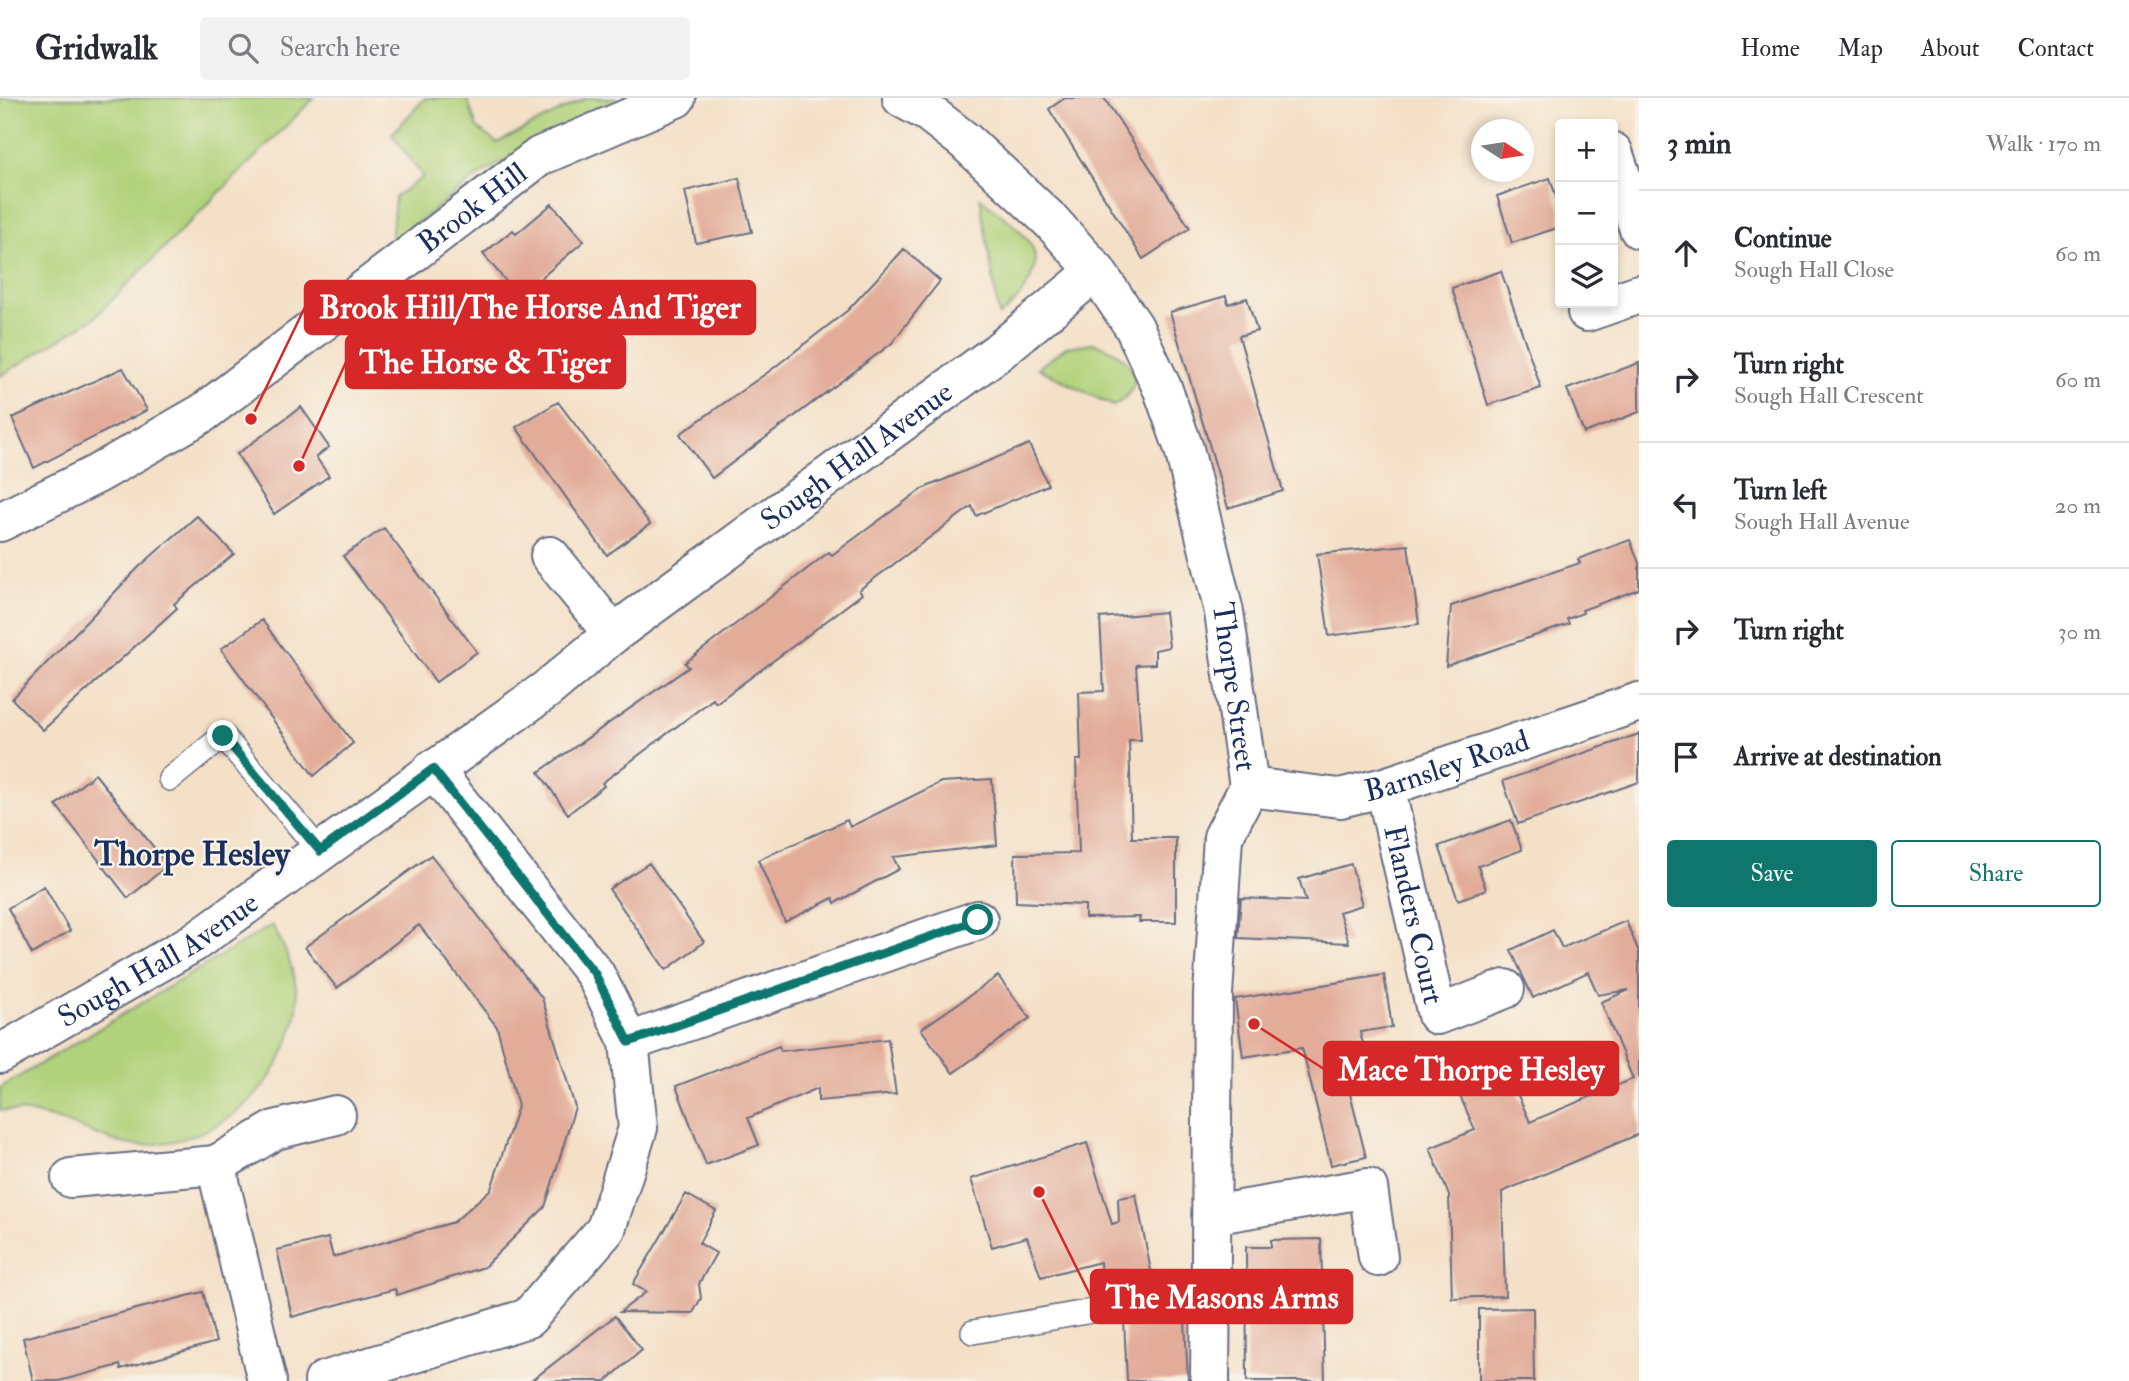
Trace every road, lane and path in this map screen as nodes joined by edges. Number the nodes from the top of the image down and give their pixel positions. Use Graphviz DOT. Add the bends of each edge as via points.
graph roads {
  1 [pos="677,98"];
  2 [pos="902,98"];
  3 [pos="1618,167"];
  4 [pos="1639,229"];
  5 [pos="1096,271"];
  6 [pos="360,293"];
  7 [pos="1639,294"];
  8 [pos="1587,312"];
  9 [pos="415,365"];
  10 [pos="0,522"];
  11 [pos="550,556"];
  12 [pos="613,634"];
  13 [pos="1639,702"];
  14 [pos="433,769"];
  15 [pos="170,779"];
  16 [pos="1249,787"];
  17 [pos="1385,787"];
  18 [pos="320,851"];
  19 [pos="978,920"];
  20 [pos="1505,989"];
  21 [pos="629,1042"];
  22 [pos="0,1054"];
  23 [pos="336,1115"];
  24 [pos="216,1166"];
  25 [pos="71,1178"];
  26 [pos="1212,1215"];
  27 [pos="1378,1257"];
  28 [pos="1211,1290"];
  29 [pos="973,1332"];
  30 [pos="267,1381"];
  31 [pos="324,1381"];
  32 [pos="1210,1381"];
  1 -- 6 [label="street, Brook Hill" via="540,156"];
  2 -- 5 [label="street, Thorpe Street" via="929,113 996,168"];
  3 -- 4 [label="street"];
  5 -- 12 [label="street, Sough Hall Avenue" via="998,352"];
  5 -- 16 [label="street, Thorpe Street" via="1134,327 1184,449 1224,612"];
  6 -- 9 [label="lane"];
  6 -- 10 [label="street, Brook Hill" via="203,413 97,474"];
  7 -- 8 [label="street"];
  11 -- 12 [label="street"];
  12 -- 14 [label="street, Sough Hall Avenue" via="546,690"];
  13 -- 17 [label="street, Barnsley Road"];
  14 -- 18 [label="street, Sough Hall Avenue"];
  14 -- 21 [label="street" via="595,974"];
  15 -- 18 [label="lane" via="223,736"];
  16 -- 17 [label="street, Barnsley Road" via="1340,798"];
  16 -- 26 [label="street, Thorpe Street" via="1223,837 1213,994"];
  17 -- 20 [label="street, Flanders Court" via="1437,1014"];
  18 -- 22 [label="street, Sough Hall Avenue" via="193,943"];
  19 -- 21 [label="street"];
  21 -- 31 [label="street" via="638,1128 606,1229 528,1318"];
  23 -- 24 [label="street" via="275,1130"];
  24 -- 25 [label="street"];
  24 -- 30 [label="street"];
  26 -- 27 [label="street" via="1367,1188"];
  26 -- 28 [label="street, Thorpe Street"];
  28 -- 29 [label="lane"];
  28 -- 32 [label="street, Thorpe Street"];
}
